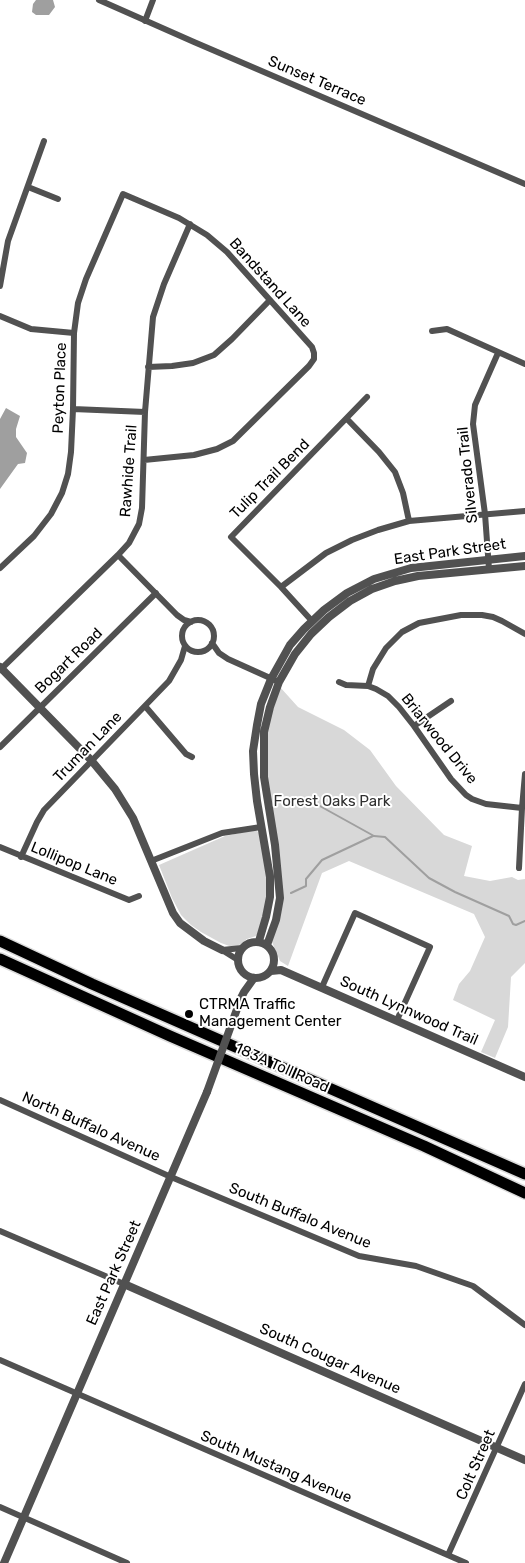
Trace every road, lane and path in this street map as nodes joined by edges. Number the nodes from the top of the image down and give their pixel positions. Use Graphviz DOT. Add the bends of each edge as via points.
graph roads {
  1 [pos="99,0"];
  2 [pos="153,0"];
  3 [pos="145,21"];
  4 [pos="44,141"];
  5 [pos="525,184"];
  6 [pos="28,187"];
  7 [pos="123,194"];
  8 [pos="58,199"];
  9 [pos="190,224"];
  10 [pos="0,238"];
  11 [pos="8,240"];
  12 [pos="0,286"];
  13 [pos="270,300"];
  14 [pos="0,316"];
  15 [pos="432,331"];
  16 [pos="74,333"];
  17 [pos="498,353"];
  18 [pos="525,364"];
  19 [pos="148,367"];
  20 [pos="367,397"];
  21 [pos="73,409"];
  22 [pos="145,412"];
  23 [pos="347,420"];
  24 [pos="144,460"];
  25 [pos="525,512"];
  26 [pos="485,514"];
  27 [pos="409,521"];
  28 [pos="118,555"];
  29 [pos="525,556"];
  30 [pos="489,559"];
  31 [pos="525,566"];
  32 [pos="0,568"];
  33 [pos="489,569"];
  34 [pos="281,587"];
  35 [pos="156,593"];
  36 [pos="177,615"];
  37 [pos="312,621"];
  38 [pos="191,622"];
  39 [pos="182,633"];
  40 [pos="525,634"];
  41 [pos="212,643"];
  42 [pos="185,646"];
  43 [pos="206,649"];
  44 [pos="193,651"];
  45 [pos="219,653"];
  46 [pos="181,660"];
  47 [pos="0,669"];
  48 [pos="271,679"];
  49 [pos="279,682"];
  50 [pos="339,682"];
  51 [pos="368,686"];
  52 [pos="451,701"];
  53 [pos="145,706"];
  54 [pos="39,707"];
  55 [pos="414,726"];
  56 [pos="0,747"];
  57 [pos="192,758"];
  58 [pos="92,760"];
  59 [pos="525,774"];
  60 [pos="522,808"];
  61 [pos="261,827"];
  62 [pos="0,847"];
  63 [pos="22,857"];
  64 [pos="152,861"];
  65 [pos="519,868"];
  66 [pos="139,896"];
  67 [pos="0,941"];
  68 [pos="259,941"];
  69 [pos="268,945"];
  70 [pos="242,948"];
  71 [pos="222,950"];
  72 [pos="0,959"];
  73 [pos="238,960"];
  74 [pos="274,962"];
  75 [pos="281,970"];
  76 [pos="271,971"];
  77 [pos="244,973"];
  78 [pos="254,978"];
  79 [pos="322,987"];
  80 [pos="242,995"];
  81 [pos="396,1020"];
  82 [pos="525,1077"];
  83 [pos="0,1100"];
  84 [pos="525,1174"];
  85 [pos="171,1177"];
  86 [pos="525,1193"];
  87 [pos="0,1231"];
  88 [pos="124,1284"];
  89 [pos="525,1325"];
  90 [pos="0,1360"];
  91 [pos="525,1384"];
  92 [pos="76,1394"];
  93 [pos="498,1447"];
  94 [pos="525,1460"];
  95 [pos="0,1508"];
  96 [pos="23,1517"];
  97 [pos="448,1555"];
  98 [pos="4,1563"];
  99 [pos="127,1563"];
  100 [pos="466,1563"];
  1 -- 3 [label="street, Sunset Terrace"];
  2 -- 3 [label="street"];
  3 -- 5 [label="street, Sunset Terrace"];
  4 -- 6 [label="street"];
  6 -- 8 [label="street"];
  6 -- 11 [label="street"];
  7 -- 9 [label="street, Bandstand Lane"];
  7 -- 16 [label="street, Peyton Place" via="86,279 78,303"];
  9 -- 13 [label="street, Bandstand Lane" via="228,252"];
  9 -- 19 [label="street, Rawhide Trail" via="158,299"];
  10 -- 11 [label="street"];
  11 -- 12 [label="street"];
  13 -- 19 [label="street" via="214,354 193,362"];
  13 -- 24 [label="street, Bandstand Lane" via="312,348 314,359 309,366 233,440 217,449 194,455"];
  14 -- 16 [label="street" via="31,329"];
  15 -- 17 [label="street" via="447,329"];
  16 -- 21 [label="street, Peyton Place"];
  17 -- 18 [label="street"];
  17 -- 26 [label="street, Silverado Trail" via="475,405 473,424"];
  19 -- 22 [label="street, Rawhide Trail"];
  20 -- 23 [label="street, Tulip Trail Bend"];
  21 -- 22 [label="street"];
  21 -- 32 [label="street, Peyton Place" via="70,460 62,493 34,536"];
  22 -- 24 [label="street, Rawhide Trail"];
  23 -- 27 [label="street" via="395,472"];
  23 -- 34 [label="street, Tulip Trail Bend" via="231,537"];
  24 -- 28 [label="street, Rawhide Trail" via="139,524"];
  25 -- 26 [label="street"];
  26 -- 27 [label="street"];
  26 -- 30 [label="street, Silverado Trail"];
  27 -- 34 [label="street" via="352,540 326,554"];
  28 -- 35 [label="street"];
  28 -- 47 [label="street, Rawhide Trail"];
  29 -- 30 [label="street, East Park Street"];
  30 -- 33 [label="street, Silverado Trail"];
  30 -- 37 [label="street, East Park Street" via="411,568 374,579 347,593"];
  31 -- 33 [label="street, East Park Street"];
  33 -- 49 [label="street, East Park Street" via="418,576 372,589 350,601 311,634"];
  34 -- 37 [label="street, Tulip Trail Bend"];
  35 -- 36 [label="street"];
  35 -- 54 [label="street, Bogart Road"];
  36 -- 38 [label="street"];
  36 -- 39 [label="street"];
  37 -- 48 [label="street, East Park Street" via="290,645"];
  38 -- 39 [label="street"];
  38 -- 41 [label="street" via="202,621 211,627"];
  39 -- 42 [label="street"];
  40 -- 51 [label="street" via="493,617 482,615 461,615 419,623 402,632 386,648 373,669"];
  41 -- 43 [label="street"];
  41 -- 45 [label="street"];
  42 -- 44 [label="street"];
  42 -- 46 [label="street, Truman Lane"];
  43 -- 44 [label="street"];
  43 -- 45 [label="street"];
  44 -- 46 [label="street, Truman Lane"];
  45 -- 48 [label="street"];
  46 -- 53 [label="street, Truman Lane" via="169,681"];
  47 -- 54 [label="street"];
  48 -- 49 [label="street"];
  48 -- 61 [label="street, East Park Street" via="261,704 253,750"];
  49 -- 69 [label="street, East Park Street" via="264,732 264,777 280,898"];
  50 -- 51 [label="street, Briarwood Drive"];
  51 -- 55 [label="street, Briarwood Drive" via="388,696"];
  52 -- 55 [label="street"];
  53 -- 57 [label="street"];
  53 -- 58 [label="street, Truman Lane"];
  54 -- 56 [label="street, Bogart Road"];
  54 -- 58 [label="street"];
  55 -- 60 [label="street, Briarwood Drive" via="466,795 486,804"];
  58 -- 63 [label="street, Truman Lane" via="44,810"];
  58 -- 64 [label="street" via="133,818"];
  59 -- 60 [label="street"];
  60 -- 65 [label="street"];
  61 -- 64 [label="street" via="222,833"];
  61 -- 68 [label="street, East Park Street" via="270,897"];
  62 -- 63 [label="street, Lollipop Lane"];
  63 -- 66 [label="street, Lollipop Lane" via="129,900"];
  64 -- 71 [label="street" via="180,923"];
  67 -- 84 [label="highway, 183A Toll Road"];
  68 -- 69 [label="street"];
  68 -- 70 [label="street" via="250,942"];
  69 -- 74 [label="street"];
  70 -- 71 [label="street"];
  70 -- 73 [label="street"];
  71 -- 73 [label="street"];
  72 -- 86 [label="highway, 183A Toll Road"];
  73 -- 77 [label="street"];
  74 -- 75 [label="street, South Lynnwood Trail"];
  74 -- 76 [label="street"];
  75 -- 76 [label="street, South Lynnwood Trail"];
  75 -- 79 [label="street, South Lynnwood Trail"];
  76 -- 78 [label="street" via="263,977"];
  77 -- 78 [label="street"];
  77 -- 80 [label="street, East Park Street"];
  78 -- 80 [label="street, East Park Street"];
  79 -- 81 [label="street, South Lynnwood Trail"];
  79 -- 81 [label="street" via="354,913 363,917 430,947"];
  80 -- 85 [label="street, East Park Street, bridge" via="207,1092"];
  81 -- 82 [label="street, South Lynnwood Trail"];
  83 -- 85 [label="street, North Buffalo Avenue"];
  85 -- 88 [label="street, East Park Street"];
  85 -- 89 [label="street, South Buffalo Avenue" via="359,1256 416,1266 473,1286"];
  87 -- 88 [label="street"];
  88 -- 92 [label="street, East Park Street"];
  88 -- 93 [label="street, South Cougar Avenue"];
  90 -- 92 [label="street, South Mustang Avenue"];
  91 -- 93 [label="street, Colt Street"];
  92 -- 96 [label="street, East Park Street"];
  92 -- 97 [label="street, South Mustang Avenue"];
  93 -- 94 [label="street, South Cougar Avenue"];
  93 -- 97 [label="street, Colt Street"];
  95 -- 96 [label="street"];
  96 -- 98 [label="street, East Park Street"];
  96 -- 99 [label="street"];
  97 -- 100 [label="street, South Mustang Avenue"];
}
